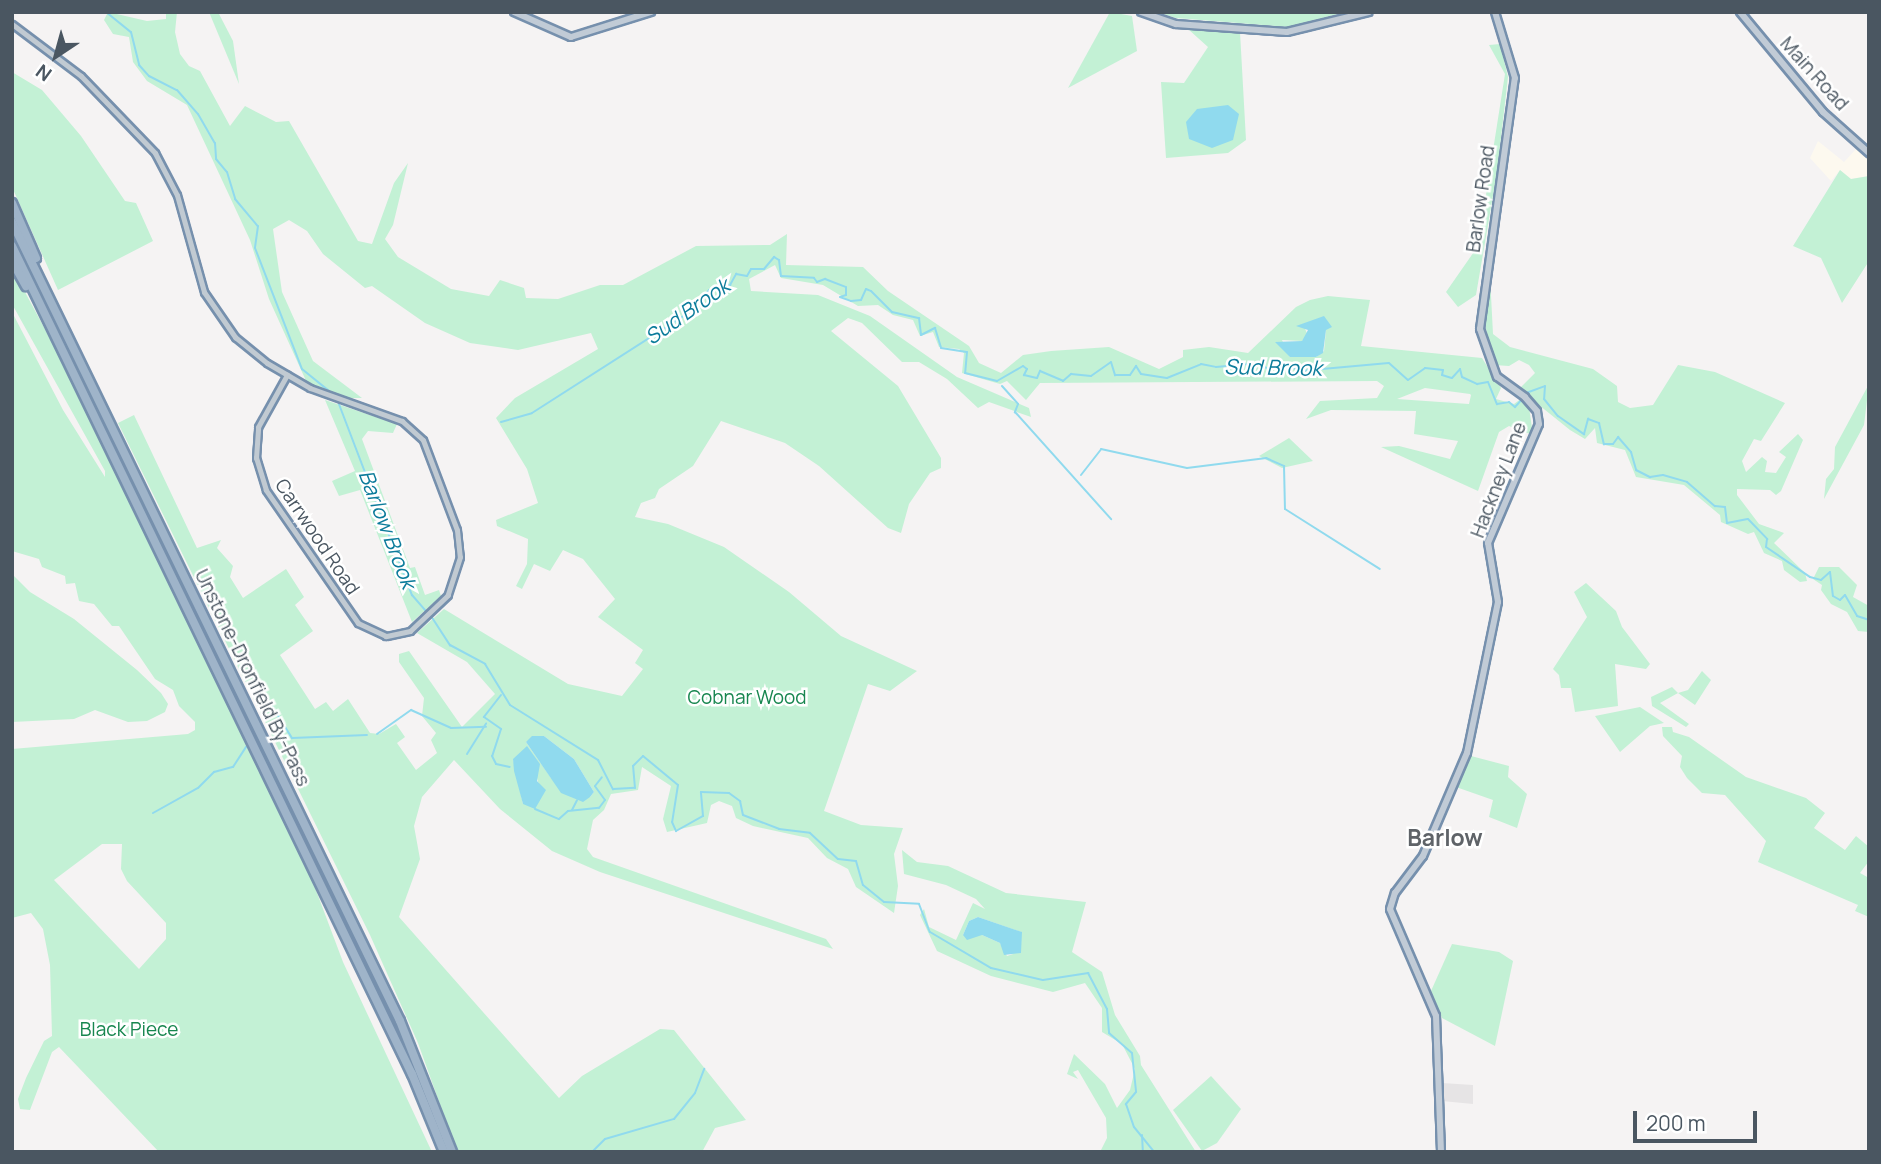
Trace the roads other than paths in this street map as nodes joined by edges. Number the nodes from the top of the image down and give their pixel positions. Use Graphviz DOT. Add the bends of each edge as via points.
graph roads {
  1 [pos="514,12"];
  2 [pos="651,12"];
  3 [pos="1141,12"];
  4 [pos="1369,12"];
  5 [pos="1504,12"];
  6 [pos="1740,12"];
  7 [pos="1496,14"];
  8 [pos="12,24"];
  9 [pos="1869,153"];
  10 [pos="12,203"];
  11 [pos="12,222"];
  12 [pos="12,246"];
  13 [pos="12,261"];
  14 [pos="51,327"];
  15 [pos="71,336"];
  16 [pos="286,375"];
  17 [pos="1505,383"];
  18 [pos="444,1152"];
  19 [pos="452,1152"];
  20 [pos="1441,1152"];
  1 -- 2 [label="main road" via="571,37"];
  3 -- 4 [label="main road" via="1176,24 1287,32"];
  5 -- 7 [label="main road"];
  6 -- 9 [label="main road, Main Road" via="1823,111"];
  7 -- 17 [label="main road, Barlow Road" via="1514,78 1502,191 1479,314 1491,366"];
  8 -- 16 [label="street" via="81,76 155,153 177,195 194,264 212,308 245,346"];
  10 -- 15 [label="highway"];
  11 -- 15 [label="highway, Unstone-Dronfield By-Pass"];
  12 -- 14 [label="highway, Unstone-Dronfield By-Pass"];
  13 -- 14 [label="highway"];
  14 -- 18 [label="highway, Unstone-Dronfield By-Pass" via="422,1095"];
  15 -- 19 [label="highway, Unstone-Dronfield By-Pass" via="401,1020"];
  16 -- 16 [label="street, Carrwood Road" via="344,403 410,425 428,450 461,548 454,584 438,608 410,631 386,636 358,623 266,490 256,458 258,427"];
  17 -- 20 [label="main road, Hackney Lane" via="1537,411 1539,424 1488,543 1498,602 1479,687 1476,726 1435,831 1423,856 1395,892 1390,909 1436,1016"];
}
